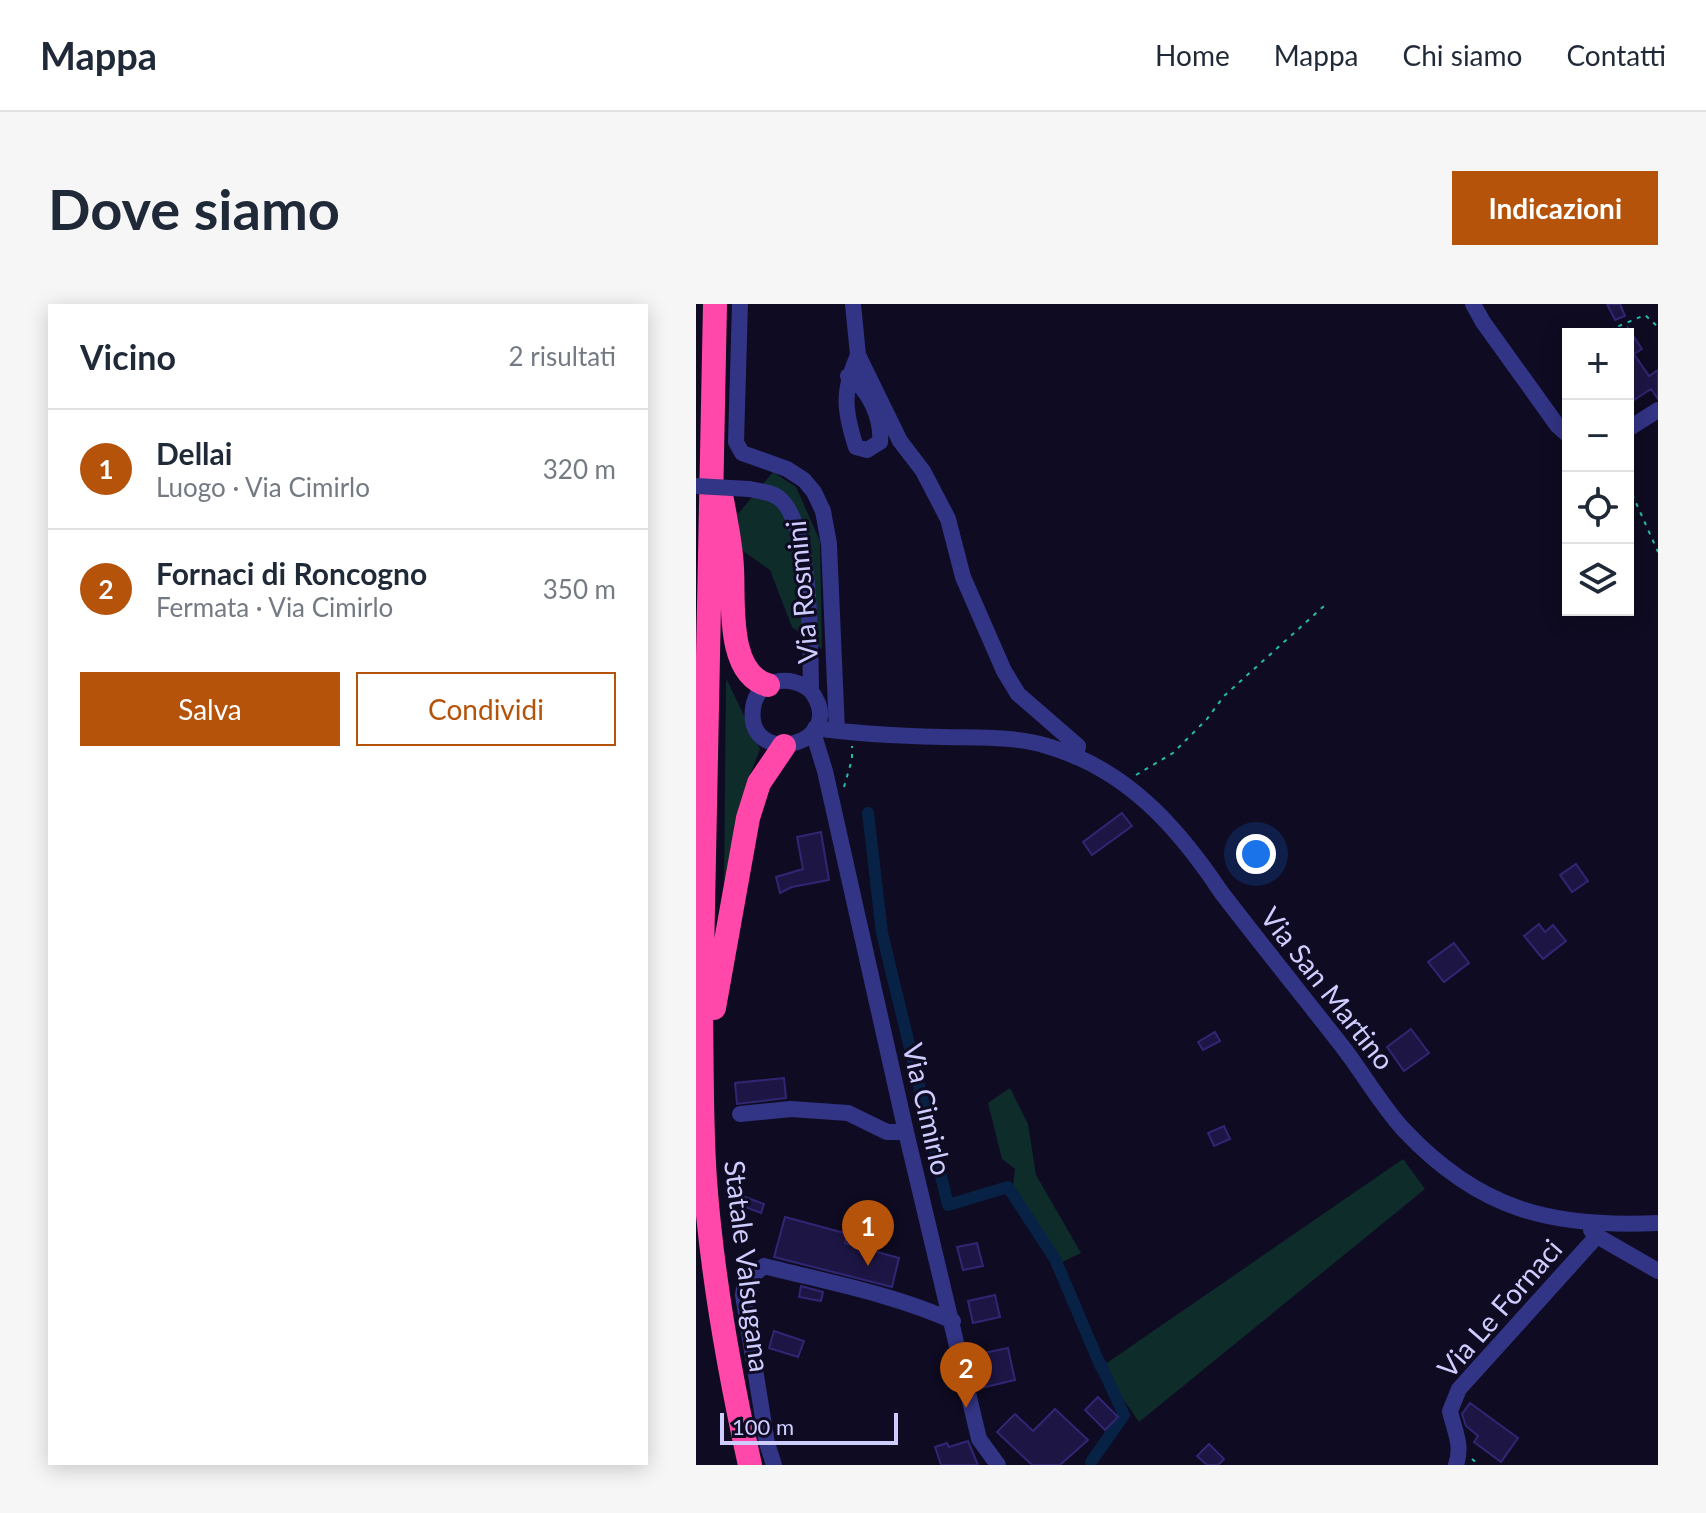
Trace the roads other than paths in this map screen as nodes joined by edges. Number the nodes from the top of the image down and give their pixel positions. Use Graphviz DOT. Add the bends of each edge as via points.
graph roads {
  1 [pos="715,304"];
  2 [pos="727,304"];
  3 [pos="740,304"];
  4 [pos="853,304"];
  5 [pos="1473,304"];
  6 [pos="715,343"];
  7 [pos="858,355"];
  8 [pos="848,376"];
  9 [pos="1658,410"];
  10 [pos="1634,425"];
  11 [pos="1562,429"];
  12 [pos="696,486"];
  13 [pos="722,500"];
  14 [pos="696,509"];
  15 [pos="810,654"];
  16 [pos="779,682"];
  17 [pos="811,691"];
  18 [pos="837,731"];
  19 [pos="807,733"];
  20 [pos="1076,757"];
  21 [pos="822,759"];
  22 [pos="703,1003"];
  23 [pos="740,1114"];
  24 [pos="906,1132"];
  25 [pos="1585,1223"];
  26 [pos="1658,1223"];
  27 [pos="1597,1236"];
  28 [pos="1658,1271"];
  29 [pos="953,1321"];
  30 [pos="995,1464"];
  31 [pos="750,1465"];
  32 [pos="760,1465"];
  33 [pos="774,1465"];
  34 [pos="1456,1465"];
  1 -- 6 [label="highway, Statale Valsugana"];
  2 -- 13 [label="highway, Statale Valsugana"];
  3 -- 18 [label="street, Via Rosmini" via="736,442 742,453 804,480 823,511"];
  4 -- 7 [label="street"];
  5 -- 11 [label="street"];
  6 -- 14 [label="highway"];
  6 -- 22 [label="highway, Statale Valsugana"];
  7 -- 8 [label="street"];
  7 -- 20 [label="street" via="900,441 948,519 963,577 1004,671 1018,694 1078,746"];
  9 -- 10 [label="street"];
  12 -- 15 [label="street, bridge" via="749,489 785,505 803,544"];
  13 -- 16 [label="highway" via="740,659 752,676"];
  13 -- 22 [label="highway, Statale Valsugana"];
  15 -- 16 [label="street"];
  15 -- 17 [label="street"];
  16 -- 17 [label="street" via="801,684"];
  16 -- 19 [label="street" via="754,702 754,721 766,739"];
  17 -- 19 [label="street" via="818,704"];
  18 -- 19 [label="street, Via San Martino"];
  18 -- 20 [label="street, Via San Martino" via="1022,742"];
  18 -- 21 [label="street"];
  19 -- 21 [label="street"];
  19 -- 22 [label="highway" via="759,783"];
  20 -- 25 [label="street, Via San Martino" via="1144,798 1195,853 1403,1129 1449,1169 1503,1203 1538,1216"];
  21 -- 24 [label="street, Via Cimirlo"];
  22 -- 31 [label="highway, Statale Valsugana" via="705,1178 714,1270"];
  22 -- 32 [label="highway, Statale Valsugana" via="725,1268"];
  23 -- 24 [label="street" via="791,1109 848,1113 887,1132"];
  24 -- 29 [label="street, Via Cimirlo"];
  25 -- 26 [label="street, Via San Martino"];
  25 -- 27 [label="street"];
  27 -- 28 [label="street"];
  27 -- 34 [label="street, Via Le Fornaci" via="1459,1389 1450,1411 1458,1436"];
  29 -- 30 [label="street, Via Cimirlo" via="979,1439"];
  29 -- 33 [label="street" via="927,1309 764,1266 745,1282 743,1295"];
}
